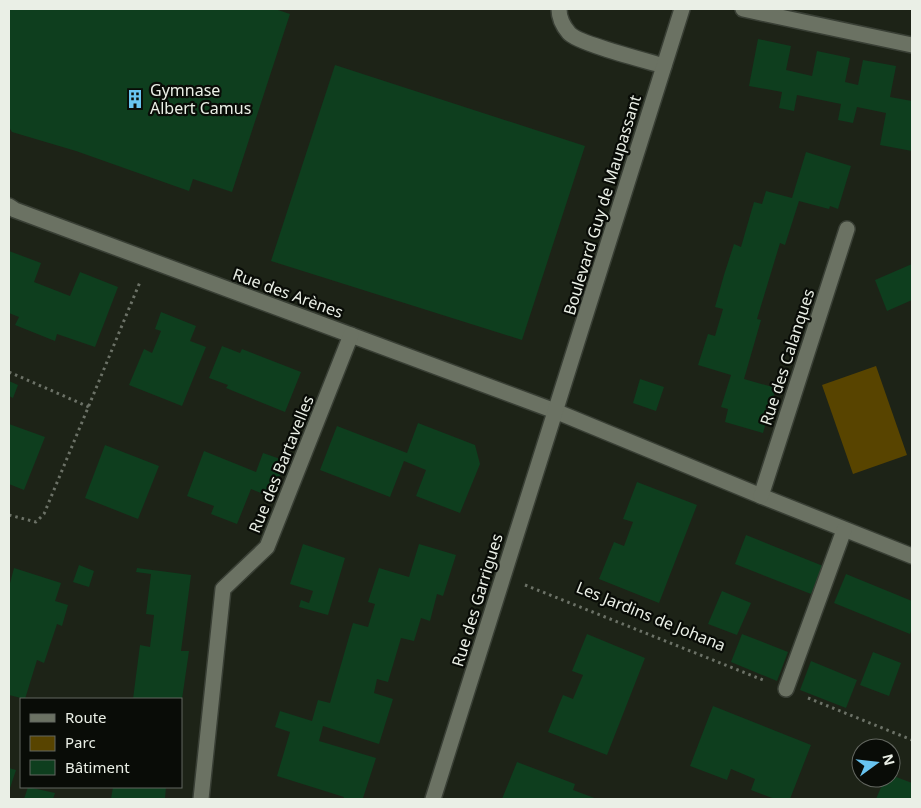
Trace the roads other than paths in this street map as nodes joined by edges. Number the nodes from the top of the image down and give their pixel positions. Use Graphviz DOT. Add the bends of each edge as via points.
graph roads {
  1 [pos="682,9"];
  2 [pos="743,9"];
  3 [pos="559,13"];
  4 [pos="912,46"];
  5 [pos="664,66"];
  6 [pos="9,206"];
  7 [pos="847,229"];
  8 [pos="351,336"];
  9 [pos="555,412"];
  10 [pos="761,496"];
  11 [pos="844,530"];
  12 [pos="912,556"];
  13 [pos="786,689"];
  14 [pos="201,799"];
  15 [pos="433,799"];
  1 -- 5 [label="street, Boulevard Guy de Maupassant"];
  2 -- 4 [label="street"];
  3 -- 5 [label="street" via="570,35"];
  5 -- 9 [label="street, Boulevard Guy de Maupassant"];
  6 -- 8 [label="street, Rue des Arènes"];
  7 -- 10 [label="street, Rue des Calanques"];
  8 -- 9 [label="street, Rue des Arènes"];
  8 -- 14 [label="street, Rue des Bartavelles" via="267,547 223,589"];
  9 -- 10 [label="street"];
  9 -- 15 [label="street, Rue des Garrigues"];
  10 -- 11 [label="street"];
  11 -- 12 [label="street"];
  11 -- 13 [label="street"];
}
